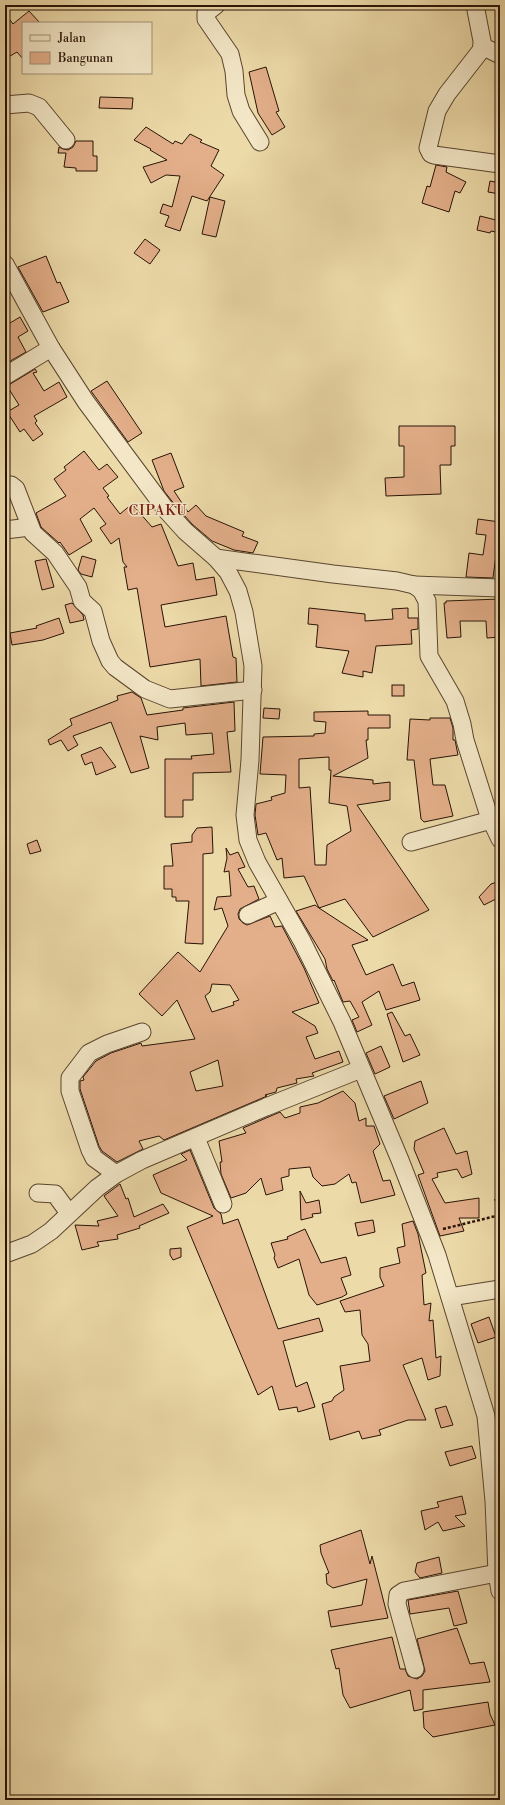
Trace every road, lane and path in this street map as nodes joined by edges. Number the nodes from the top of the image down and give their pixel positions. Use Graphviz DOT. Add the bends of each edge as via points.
graph roads {
  1 [pos="216,5"];
  2 [pos="475,5"];
  3 [pos="482,46"];
  4 [pos="500,55"];
  5 [pos="5,105"];
  6 [pos="66,140"];
  7 [pos="260,142"];
  8 [pos="500,164"];
  9 [pos="5,264"];
  10 [pos="51,348"];
  11 [pos="5,376"];
  12 [pos="5,486"];
  13 [pos="30,527"];
  14 [pos="5,530"];
  15 [pos="216,558"];
  16 [pos="414,585"];
  17 [pos="500,588"];
  18 [pos="253,690"];
  19 [pos="491,820"];
  20 [pos="500,839"];
  21 [pos="411,842"];
  22 [pos="279,901"];
  23 [pos="248,915"];
  24 [pos="142,1032"];
  25 [pos="361,1069"];
  26 [pos="196,1138"];
  27 [pos="116,1174"];
  28 [pos="38,1193"];
  29 [pos="500,1199"];
  30 [pos="223,1204"];
  31 [pos="500,1208"];
  32 [pos="69,1213"];
  33 [pos="500,1215"];
  34 [pos="429,1233"];
  35 [pos="5,1254"];
  36 [pos="500,1289"];
  37 [pos="450,1297"];
  38 [pos="497,1573"];
  39 [pos="500,1591"];
  40 [pos="415,1669"];
  1 -- 7 [label="street" via="206,13 206,19 230,54 241,111"];
  2 -- 3 [label="street"];
  3 -- 4 [label="street"];
  3 -- 8 [label="street" via="437,110 428,148 434,155"];
  5 -- 6 [label="street" via="29,103 39,107"];
  9 -- 10 [label="street"];
  10 -- 11 [label="street"];
  10 -- 15 [label="street" via="86,402 167,510 185,531"];
  12 -- 13 [label="street" via="12,485 16,488"];
  13 -- 14 [label="street"];
  13 -- 18 [label="street" via="55,553 78,587 82,601 93,611 101,641 110,661 127,676 145,689 170,699"];
  15 -- 16 [label="street" via="397,580"];
  15 -- 18 [label="street" via="228,572 238,591 244,612 250,643"];
  16 -- 17 [label="street"];
  16 -- 19 [label="street" via="425,594 427,601 429,656 455,701"];
  18 -- 22 [label="street" via="245,827 257,862"];
  19 -- 20 [label="street"];
  19 -- 21 [label="street"];
  22 -- 23 [label="street"];
  22 -- 25 [label="street" via="319,974"];
  24 -- 27 [label="street" via="107,1044 89,1054 70,1078 70,1091 90,1150 94,1158"];
  25 -- 26 [label="street"];
  25 -- 34 [label="street"];
  26 -- 27 [label="street" via="142,1160"];
  26 -- 30 [label="street"];
  27 -- 32 [label="street"];
  28 -- 32 [label="street" via="55,1194"];
  29 -- 31 [label="path" via="495,1199"];
  32 -- 35 [label="street" via="51,1231 32,1244"];
  33 -- 34 [label="path"];
  34 -- 37 [label="street"];
  36 -- 37 [label="street"];
  37 -- 38 [label="street" via="486,1416 494,1501"];
  38 -- 39 [label="street"];
  38 -- 40 [label="street" via="404,1591 398,1595 397,1604"];
}
